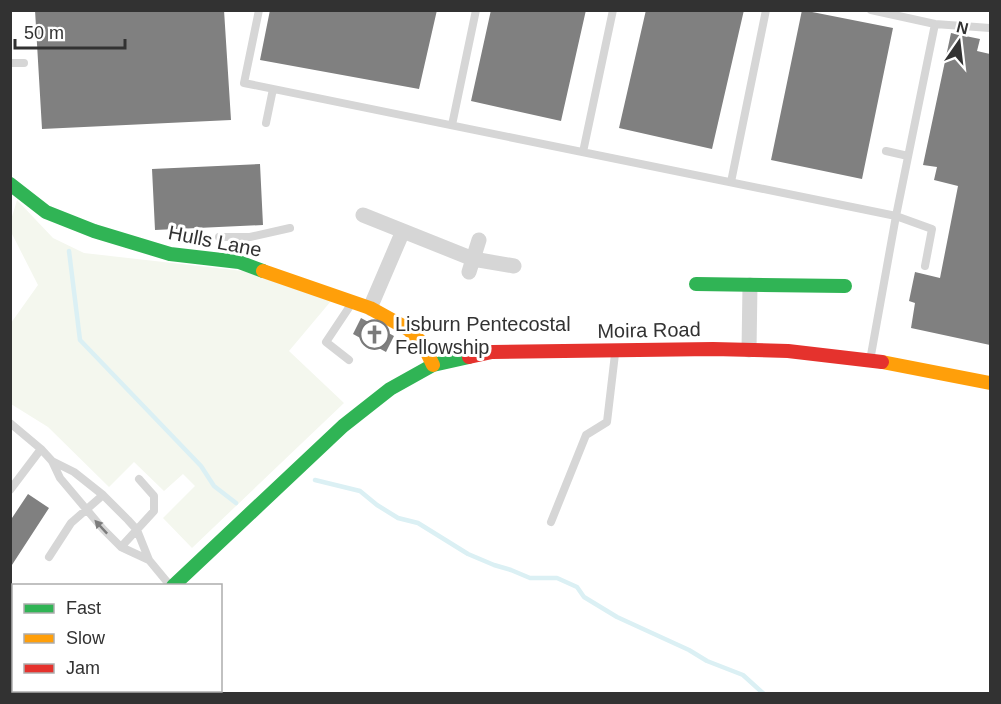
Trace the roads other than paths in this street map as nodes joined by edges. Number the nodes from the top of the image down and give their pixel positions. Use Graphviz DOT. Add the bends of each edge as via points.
graph roads {
  1 [pos="259,10"];
  2 [pos="476,10"];
  3 [pos="613,10"];
  4 [pos="766,10"];
  5 [pos="871,10"];
  6 [pos="935,24"];
  7 [pos="990,28"];
  8 [pos="10,63"];
  9 [pos="24,63"];
  10 [pos="273,89"];
  11 [pos="266,123"];
  12 [pos="452,125"];
  13 [pos="886,151"];
  14 [pos="583,152"];
  15 [pos="908,156"];
  16 [pos="731,182"];
  17 [pos="10,184"];
  18 [pos="363,215"];
  19 [pos="896,216"];
  20 [pos="290,228"];
  21 [pos="403,231"];
  22 [pos="219,237"];
  23 [pos="479,240"];
  24 [pos="471,265"];
  25 [pos="514,266"];
  26 [pos="925,266"];
  27 [pos="696,284"];
  28 [pos="750,285"];
  29 [pos="844,286"];
  30 [pos="352,302"];
  31 [pos="370,308"];
  32 [pos="749,350"];
  33 [pos="616,351"];
  34 [pos="349,360"];
  35 [pos="870,360"];
  36 [pos="433,365"];
  37 [pos="990,383"];
  38 [pos="10,423"];
  39 [pos="41,449"];
  40 [pos="52,461"];
  41 [pos="140,479"];
  42 [pos="10,490"];
  43 [pos="103,495"];
  44 [pos="86,510"];
  45 [pos="551,522"];
  46 [pos="137,531"];
  47 [pos="121,547"];
  48 [pos="49,557"];
  49 [pos="148,560"];
  50 [pos="171,584"];
  51 [pos="173,584"];
  1 -- 10 [label="lane" via="244,83"];
  2 -- 12 [label="lane"];
  3 -- 14 [label="lane"];
  4 -- 16 [label="lane"];
  5 -- 6 [label="lane"];
  6 -- 7 [label="lane"];
  6 -- 15 [label="lane"];
  8 -- 9 [label="lane"];
  10 -- 11 [label="lane"];
  10 -- 12 [label="lane"];
  12 -- 14 [label="lane"];
  13 -- 15 [label="lane"];
  14 -- 16 [label="lane"];
  15 -- 19 [label="lane"];
  16 -- 19 [label="lane"];
  17 -- 30 [label="main road, Hulls Lane" via="46,212 94,231 170,254 239,262"];
  18 -- 21 [label="street"];
  19 -- 26 [label="lane" via="932,229"];
  19 -- 35 [label="lane"];
  20 -- 22 [label="lane" via="249,237"];
  21 -- 24 [label="street"];
  21 -- 31 [label="street"];
  23 -- 24 [label="street"];
  24 -- 25 [label="street"];
  27 -- 28 [label="main road"];
  28 -- 29 [label="main road"];
  28 -- 32 [label="street"];
  30 -- 31 [label="main road, Hulls Lane"];
  30 -- 34 [label="lane" via="326,342"];
  31 -- 36 [label="main road, Hulls Lane" via="408,329 423,344"];
  32 -- 33 [label="main road, Moira Road"];
  32 -- 35 [label="main road, Moira Road"];
  33 -- 36 [label="main road, Moira Road" via="492,352"];
  33 -- 45 [label="lane" via="607,422 586,435"];
  35 -- 37 [label="main road, Moira Road"];
  36 -- 51 [label="main road, Moira Road" via="390,389 343,426"];
  38 -- 39 [label="lane"];
  39 -- 40 [label="lane"];
  39 -- 42 [label="lane"];
  40 -- 43 [label="lane" via="74,472"];
  40 -- 44 [label="lane" via="60,478"];
  41 -- 46 [label="lane" via="154,496 154,511"];
  43 -- 44 [label="lane"];
  43 -- 46 [label="lane"];
  47 -- 44 [label="lane, one-way"];
  44 -- 48 [label="lane" via="70,523"];
  46 -- 47 [label="lane"];
  46 -- 49 [label="lane"];
  47 -- 49 [label="lane"];
  49 -- 50 [label="lane"];
}
